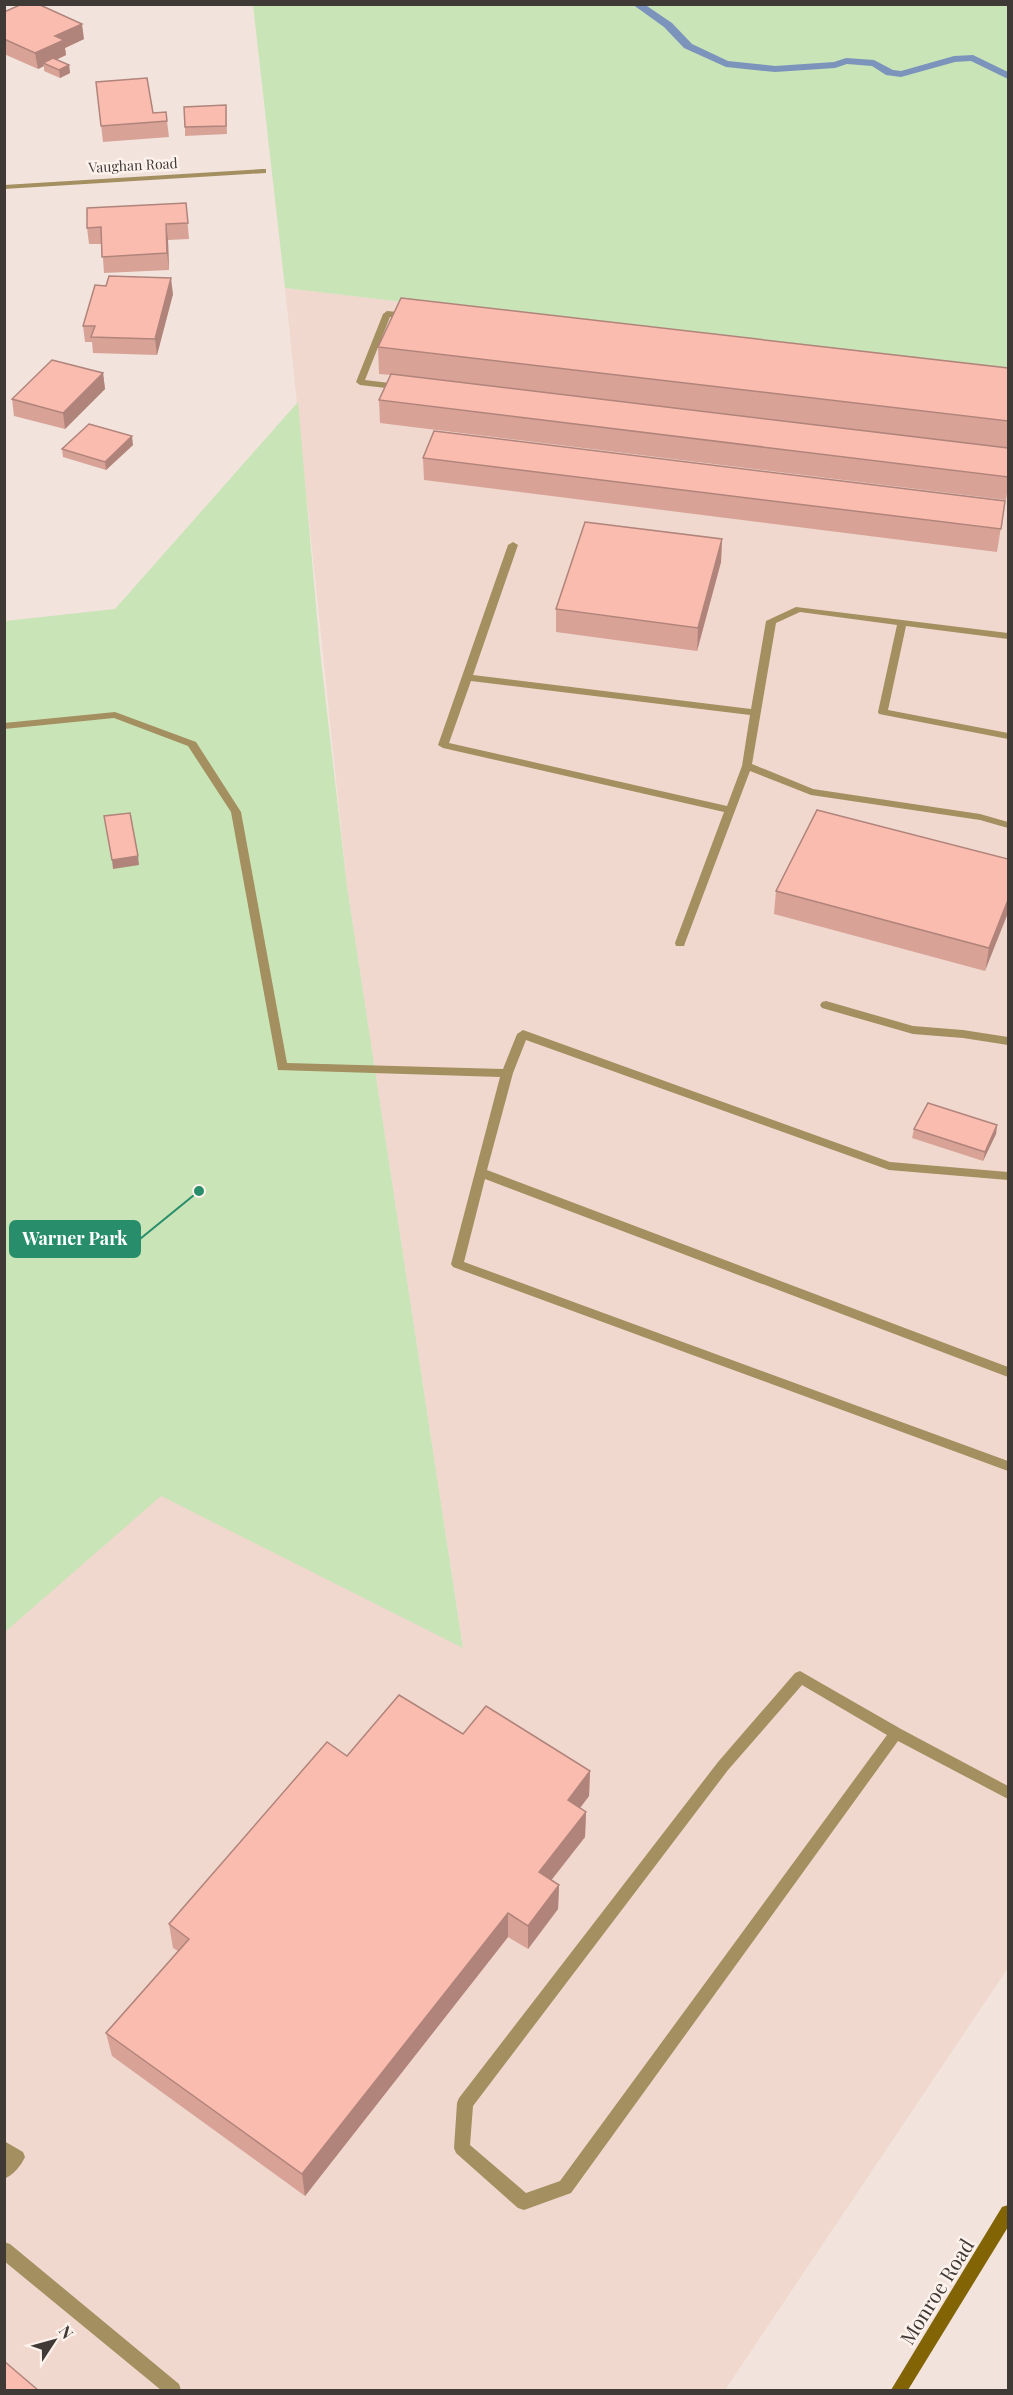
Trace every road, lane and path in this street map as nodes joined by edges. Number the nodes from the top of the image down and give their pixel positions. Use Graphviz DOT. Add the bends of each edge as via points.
graph roads {
  1 [pos="263,171"];
  2 [pos="4,187"];
  3 [pos="422,318"];
  4 [pos="418,389"];
  5 [pos="513,545"];
  6 [pos="902,622"];
  7 [pos="1008,636"];
  8 [pos="468,677"];
  9 [pos="756,713"];
  10 [pos="4,726"];
  11 [pos="1008,736"];
  12 [pos="747,766"];
  13 [pos="731,810"];
  14 [pos="1008,825"];
  15 [pos="680,943"];
  16 [pos="826,1005"];
  17 [pos="1008,1041"];
  18 [pos="507,1073"];
  19 [pos="482,1173"];
  20 [pos="1008,1176"];
  21 [pos="1008,1372"];
  22 [pos="1008,1466"];
  23 [pos="896,1733"];
  24 [pos="1008,1793"];
  25 [pos="4,2148"];
  26 [pos="4,2172"];
  27 [pos="1008,2213"];
  28 [pos="4,2250"];
  29 [pos="173,2391"];
  30 [pos="899,2391"];
  1 -- 2 [label="street, Vaughan Road"];
  3 -- 4 [label="street" via="387,314 360,382"];
  5 -- 8 [label="street"];
  6 -- 7 [label="street"];
  6 -- 9 [label="street" via="798,609 771,621"];
  6 -- 11 [label="street" via="883,712"];
  8 -- 9 [label="street"];
  8 -- 13 [label="street" via="443,745"];
  9 -- 12 [label="street"];
  10 -- 18 [label="street" via="115,715 192,744 236,812 282,1067"];
  12 -- 13 [label="street"];
  12 -- 14 [label="street" via="811,792 980,817"];
  13 -- 15 [label="street"];
  16 -- 17 [label="street" via="913,1030"];
  18 -- 19 [label="street"];
  18 -- 20 [label="street" via="523,1034 889,1166"];
  19 -- 21 [label="street"];
  19 -- 22 [label="street" via="457,1264"];
  23 -- 23 [label="street" via="565,2187 524,2202 462,2148 465,2103 723,1766 800,1677"];
  23 -- 24 [label="street"];
  25 -- 26 [label="street" via="17,2157"];
  27 -- 30 [label="main road, Monroe Road"];
  28 -- 29 [label="street"];
}
